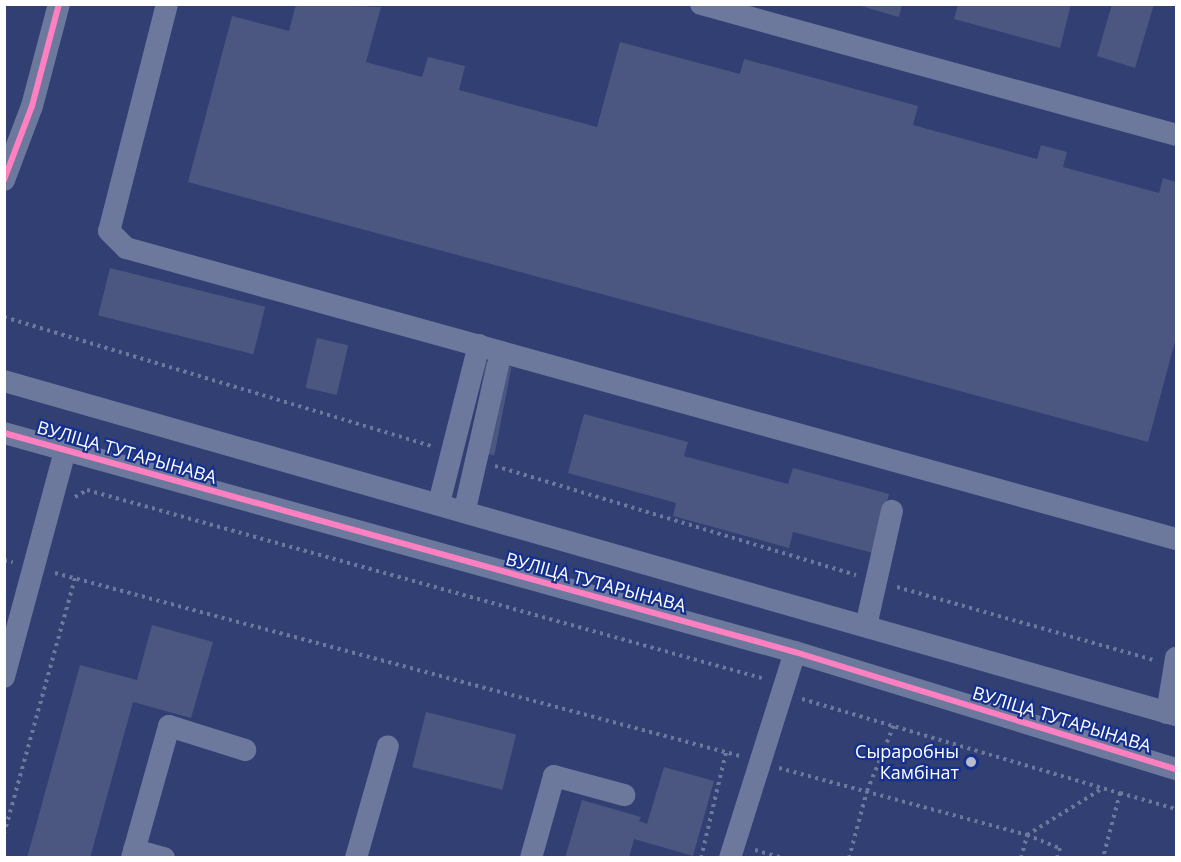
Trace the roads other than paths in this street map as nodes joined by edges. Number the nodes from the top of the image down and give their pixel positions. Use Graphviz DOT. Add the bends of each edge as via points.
graph roads {
  1 [pos="59,4"];
  2 [pos="167,4"];
  3 [pos="701,4"];
  4 [pos="13,129"];
  5 [pos="1176,135"];
  6 [pos="4,180"];
  7 [pos="479,345"];
  8 [pos="501,352"];
  9 [pos="4,381"];
  10 [pos="4,433"];
  11 [pos="65,451"];
  12 [pos="440,503"];
  13 [pos="465,510"];
  14 [pos="892,511"];
  15 [pos="1176,539"];
  16 [pos="866,626"];
  17 [pos="795,652"];
  18 [pos="1176,663"];
  19 [pos="4,677"];
  20 [pos="1172,714"];
  21 [pos="388,746"];
  22 [pos="245,750"];
  23 [pos="1176,769"];
  24 [pos="624,795"];
  25 [pos="133,854"];
  26 [pos="164,858"];
  27 [pos="356,858"];
  28 [pos="531,858"];
  29 [pos="730,858"];
  1 -- 4 [label="street"];
  2 -- 7 [label="street" via="109,231 126,248"];
  3 -- 5 [label="street"];
  4 -- 6 [label="street"];
  7 -- 8 [label="street"];
  7 -- 12 [label="street"];
  8 -- 13 [label="street"];
  8 -- 15 [label="street"];
  9 -- 12 [label="street"];
  10 -- 11 [label="street, ВУЛІЦА ТУТАРЫНАВА"];
  11 -- 17 [label="street, ВУЛІЦА ТУТАРЫНАВА"];
  11 -- 19 [label="street"];
  12 -- 13 [label="street"];
  13 -- 16 [label="street"];
  14 -- 16 [label="street"];
  16 -- 20 [label="street"];
  17 -- 23 [label="street, ВУЛІЦА ТУТАРЫНАВА"];
  17 -- 29 [label="street"];
  18 -- 20 [label="street"];
  21 -- 27 [label="street"];
  22 -- 25 [label="street" via="169,726"];
  24 -- 28 [label="street" via="554,776"];
  25 -- 26 [label="street"];
}
